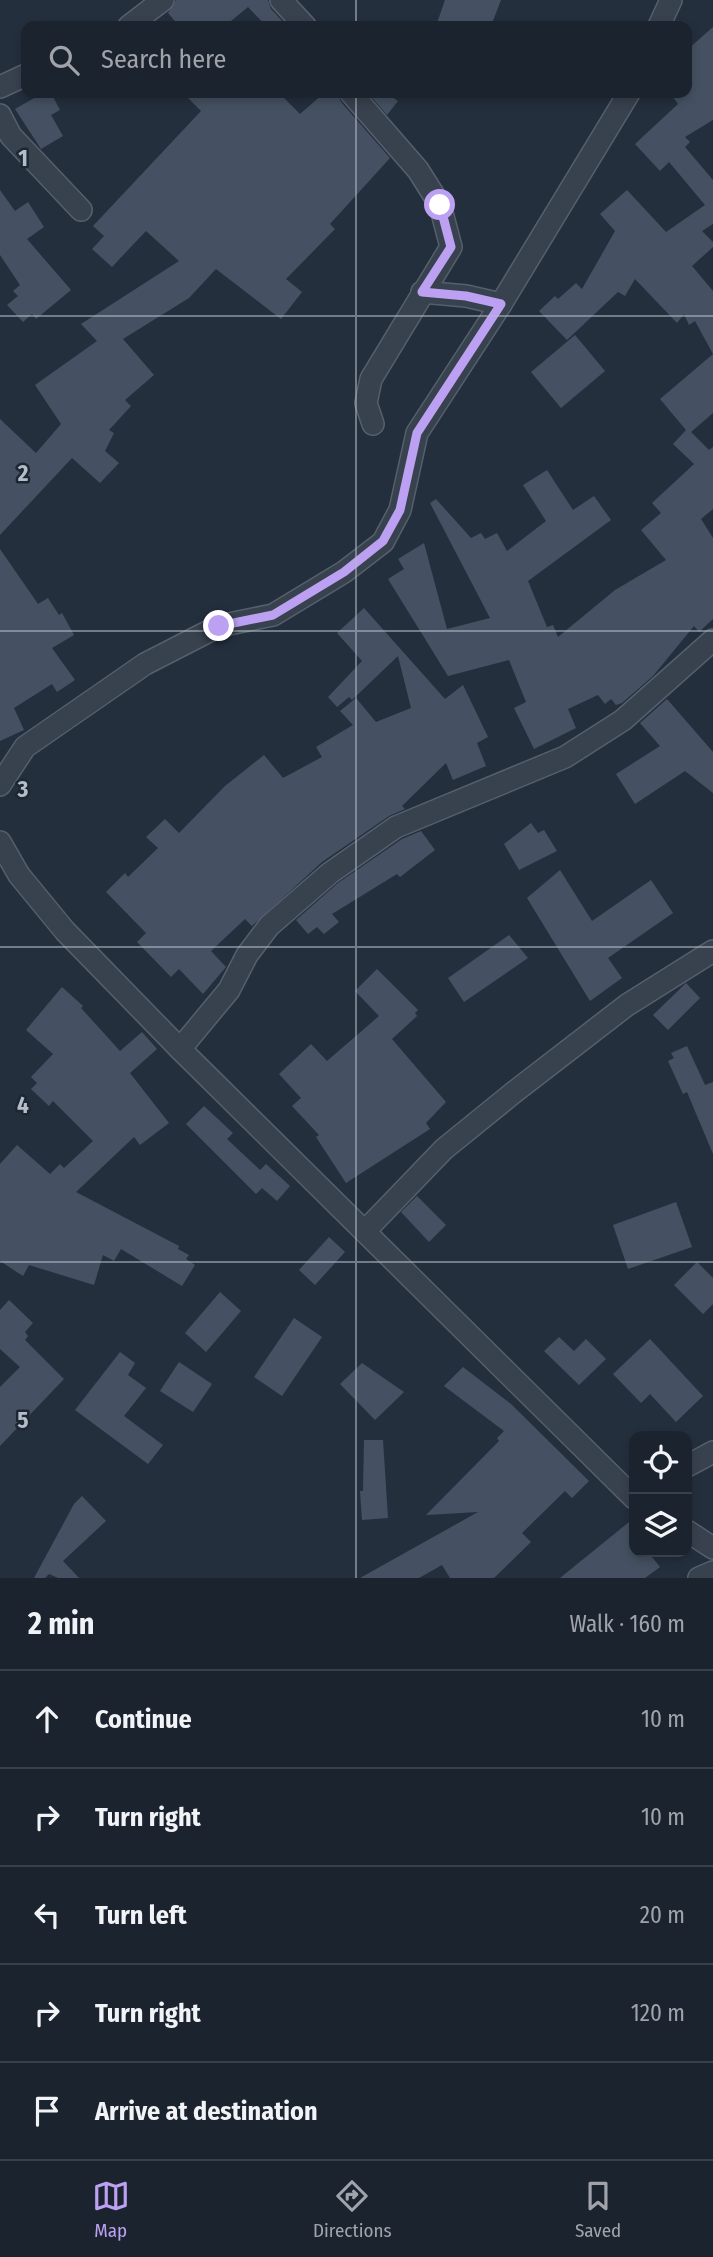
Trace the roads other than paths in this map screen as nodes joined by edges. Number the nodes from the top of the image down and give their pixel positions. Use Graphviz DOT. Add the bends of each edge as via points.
graph roads {
  1 [pos="163,0"];
  2 [pos="281,0"];
  3 [pos="671,0"];
  4 [pos="136,21"];
  5 [pos="300,21"];
  6 [pos="661,21"];
  7 [pos="21,77"];
  8 [pos="0,87"];
  9 [pos="355,98"];
  10 [pos="626,98"];
  11 [pos="0,115"];
  12 [pos="80,210"];
  13 [pos="422,292"];
  14 [pos="501,304"];
  15 [pos="373,424"];
  16 [pos="713,640"];
  17 [pos="0,785"];
  18 [pos="0,842"];
  19 [pos="713,951"];
  20 [pos="180,1049"];
  21 [pos="365,1231"];
  22 [pos="713,1452"];
  23 [pos="692,1463"];
  24 [pos="631,1494"];
  25 [pos="692,1534"];
  26 [pos="713,1548"];
  27 [pos="713,1572"];
  28 [pos="699,1578"];
  1 -- 4 [label="street"];
  2 -- 5 [label="street"];
  3 -- 6 [label="street"];
  7 -- 8 [label="street"];
  9 -- 13 [label="street" via="418,170 440,205 451,247"];
  10 -- 14 [label="street"];
  11 -- 12 [label="street" via="11,136"];
  13 -- 14 [label="street"];
  13 -- 15 [label="street" via="371,379 366,403"];
  14 -- 17 [label="street" via="417,433 400,510 383,541 344,572 273,615 219,626 145,664 24,747"];
  16 -- 20 [label="street" via="623,720 565,757 396,827 330,873 270,926 247,955 229,990"];
  18 -- 20 [label="street" via="19,875 65,931"];
  19 -- 21 [label="street" via="627,1005 513,1093 444,1149"];
  20 -- 21 [label="street"];
  21 -- 24 [label="street"];
  22 -- 23 [label="street"];
  25 -- 26 [label="street"];
  27 -- 28 [label="street"];
}
